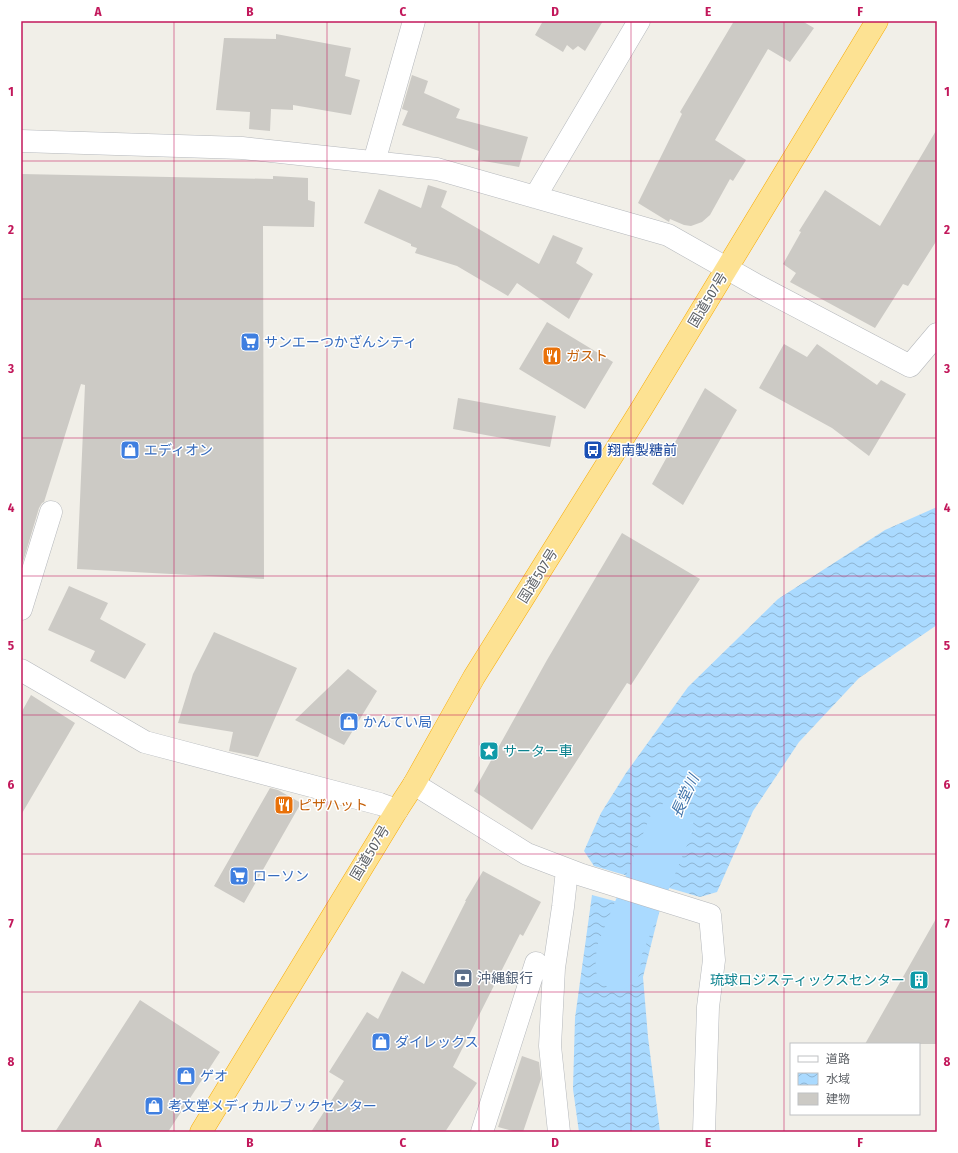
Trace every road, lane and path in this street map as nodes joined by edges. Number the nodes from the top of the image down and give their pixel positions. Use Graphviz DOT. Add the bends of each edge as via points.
graph roads {
  1 [pos="414,21"];
  2 [pos="639,21"];
  3 [pos="877,21"];
  4 [pos="21,141"];
  5 [pos="374,162"];
  6 [pos="534,197"];
  7 [pos="727,269"];
  8 [pos="937,334"];
  9 [pos="50,512"];
  10 [pos="21,609"];
  11 [pos="21,670"];
  12 [pos="414,784"];
  13 [pos="397,810"];
  14 [pos="575,873"];
  15 [pos="536,963"];
  16 [pos="201,1132"];
  17 [pos="482,1132"];
  18 [pos="558,1132"];
  19 [pos="704,1132"];
  1 -- 5 [label="street"];
  2 -- 6 [label="street"];
  3 -- 7 [label="highway, 国道507号"];
  4 -- 5 [label="street" via="242,148"];
  5 -- 6 [label="street" via="437,169"];
  6 -- 7 [label="street" via="668,235"];
  7 -- 8 [label="street" via="910,366"];
  7 -- 12 [label="highway, 国道507号" via="474,677"];
  9 -- 10 [label="street"];
  11 -- 13 [label="street" via="145,742"];
  12 -- 13 [label="highway, 国道507号"];
  12 -- 14 [label="street" via="527,854"];
  13 -- 16 [label="highway, 国道507号"];
  14 -- 18 [label="street" via="563,907 554,968 550,1046"];
  14 -- 19 [label="street" via="710,915 714,960 708,1008"];
  15 -- 17 [label="street"];
}
